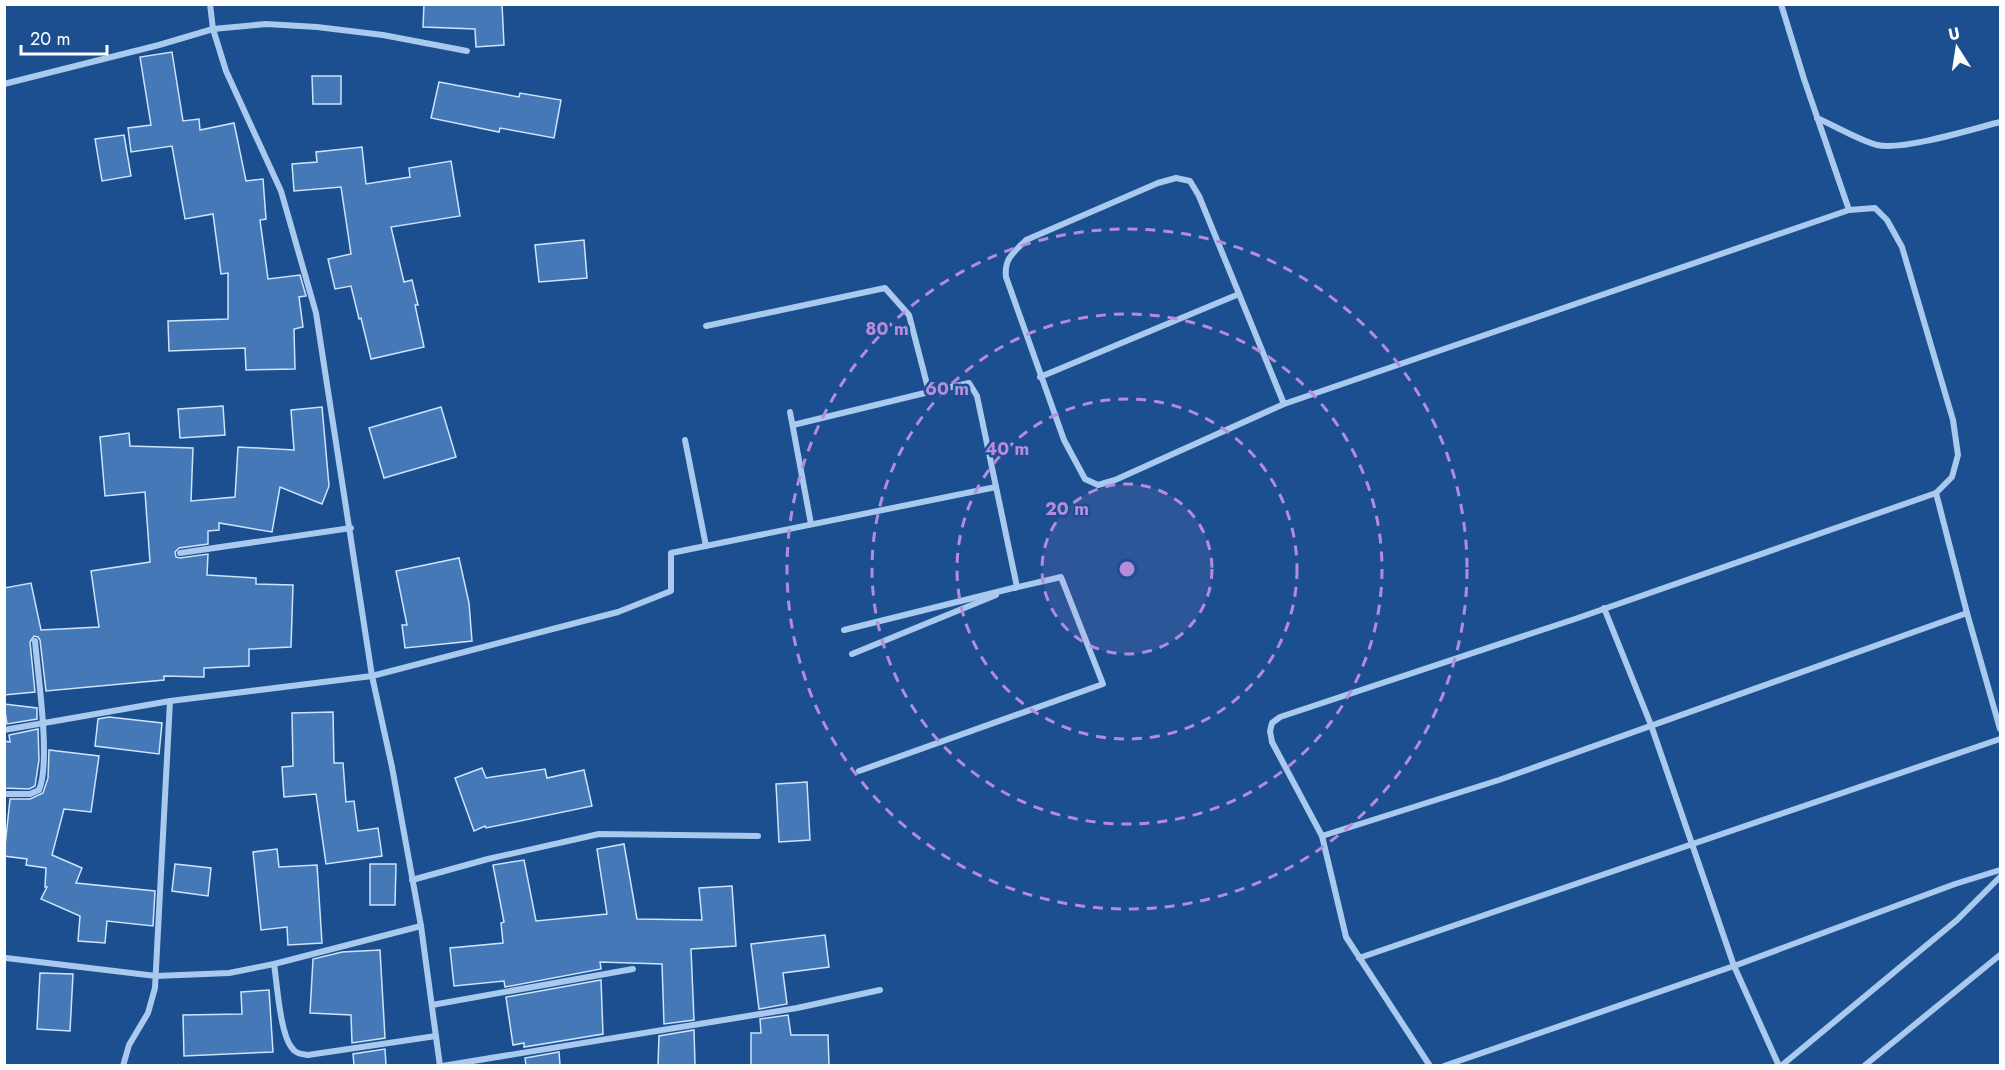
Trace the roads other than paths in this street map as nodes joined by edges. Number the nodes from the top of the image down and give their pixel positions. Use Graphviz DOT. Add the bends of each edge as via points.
graph roads {
  1 [pos="210,4"];
  2 [pos="1781,4"];
  3 [pos="213,29"];
  4 [pos="467,51"];
  5 [pos="4,84"];
  6 [pos="1817,118"];
  7 [pos="2001,122"];
  8 [pos="1849,210"];
  9 [pos="1239,294"];
  10 [pos="706,326"];
  11 [pos="1040,377"];
  12 [pos="929,392"];
  13 [pos="1284,404"];
  14 [pos="790,412"];
  15 [pos="793,425"];
  16 [pos="685,440"];
  17 [pos="996,487"];
  18 [pos="1936,493"];
  19 [pos="812,524"];
  20 [pos="351,528"];
  21 [pos="706,546"];
  22 [pos="180,553"];
  23 [pos="1017,587"];
  24 [pos="1604,608"];
  25 [pos="1967,613"];
  26 [pos="844,630"];
  27 [pos="35,641"];
  28 [pos="852,654"];
  29 [pos="372,676"];
  30 [pos="170,701"];
  31 [pos="42,722"];
  32 [pos="1651,725"];
  33 [pos="2001,729"];
  34 [pos="4,730"];
  35 [pos="2001,739"];
  36 [pos="859,771"];
  37 [pos="4,794"];
  38 [pos="758,836"];
  39 [pos="1322,836"];
  40 [pos="1692,843"];
  41 [pos="2001,870"];
  42 [pos="2001,877"];
  43 [pos="412,880"];
  44 [pos="421,926"];
  45 [pos="2001,955"];
  46 [pos="6,958"];
  47 [pos="1359,958"];
  48 [pos="274,964"];
  49 [pos="1734,966"];
  50 [pos="633,969"];
  51 [pos="156,976"];
  52 [pos="880,990"];
  53 [pos="432,1005"];
  54 [pos="436,1036"];
  55 [pos="123,1065"];
  56 [pos="441,1065"];
  57 [pos="1430,1065"];
  58 [pos="1444,1065"];
  59 [pos="1780,1065"];
  60 [pos="1864,1065"];
  1 -- 3 [label="street"];
  2 -- 6 [label="street"];
  3 -- 4 [label="street" via="266,24 317,27"];
  3 -- 5 [label="street"];
  3 -- 20 [label="street" via="226,71 281,191 316,313"];
  6 -- 7 [label="street" via="1877,145 1891,146"];
  6 -- 8 [label="street"];
  8 -- 13 [label="street"];
  8 -- 18 [label="street" via="1875,208 1887,220 1902,247 1953,420 1958,455 1952,477"];
  9 -- 11 [label="street"];
  9 -- 11 [label="street" via="1190,181 1176,178 1158,183 1026,240 1012,253 1005,265 1006,278"];
  9 -- 13 [label="street"];
  10 -- 12 [label="street" via="885,288 909,315"];
  11 -- 13 [label="street" via="1084,479 1098,484"];
  12 -- 15 [label="street"];
  12 -- 17 [label="street" via="969,383 976,396"];
  14 -- 15 [label="street"];
  15 -- 19 [label="street"];
  16 -- 21 [label="street"];
  17 -- 19 [label="street"];
  17 -- 23 [label="street"];
  18 -- 24 [label="street"];
  18 -- 25 [label="street"];
  19 -- 21 [label="street"];
  20 -- 22 [label="street"];
  20 -- 29 [label="street"];
  21 -- 29 [label="street" via="671,553 671,591 618,612"];
  23 -- 26 [label="street"];
  23 -- 28 [label="street"];
  23 -- 36 [label="street" via="1061,577 1103,684"];
  24 -- 32 [label="street"];
  24 -- 39 [label="street" via="1280,717 1272,723 1272,742"];
  25 -- 32 [label="street"];
  25 -- 33 [label="street"];
  27 -- 31 [label="street"];
  29 -- 30 [label="street"];
  29 -- 43 [label="street"];
  30 -- 31 [label="street"];
  30 -- 51 [label="street"];
  31 -- 34 [label="street"];
  31 -- 37 [label="street" via="43,780 39,790"];
  32 -- 39 [label="street" via="1499,780"];
  32 -- 40 [label="street"];
  35 -- 40 [label="street"];
  38 -- 43 [label="street" via="599,834"];
  39 -- 47 [label="street" via="1346,937"];
  40 -- 47 [label="street"];
  40 -- 49 [label="street"];
  41 -- 49 [label="street"];
  42 -- 59 [label="street" via="1958,920"];
  43 -- 44 [label="street"];
  44 -- 48 [label="street"];
  44 -- 53 [label="street"];
  45 -- 60 [label="street"];
  46 -- 51 [label="street"];
  47 -- 57 [label="street"];
  48 -- 51 [label="street" via="229,973"];
  48 -- 54 [label="street" via="282,1017 290,1047 298,1054"];
  49 -- 58 [label="street"];
  49 -- 59 [label="street"];
  50 -- 53 [label="street"];
  51 -- 55 [label="street" via="152,1002"];
  52 -- 56 [label="street" via="797,1008"];
  53 -- 54 [label="street"];
  54 -- 56 [label="street"];
}
